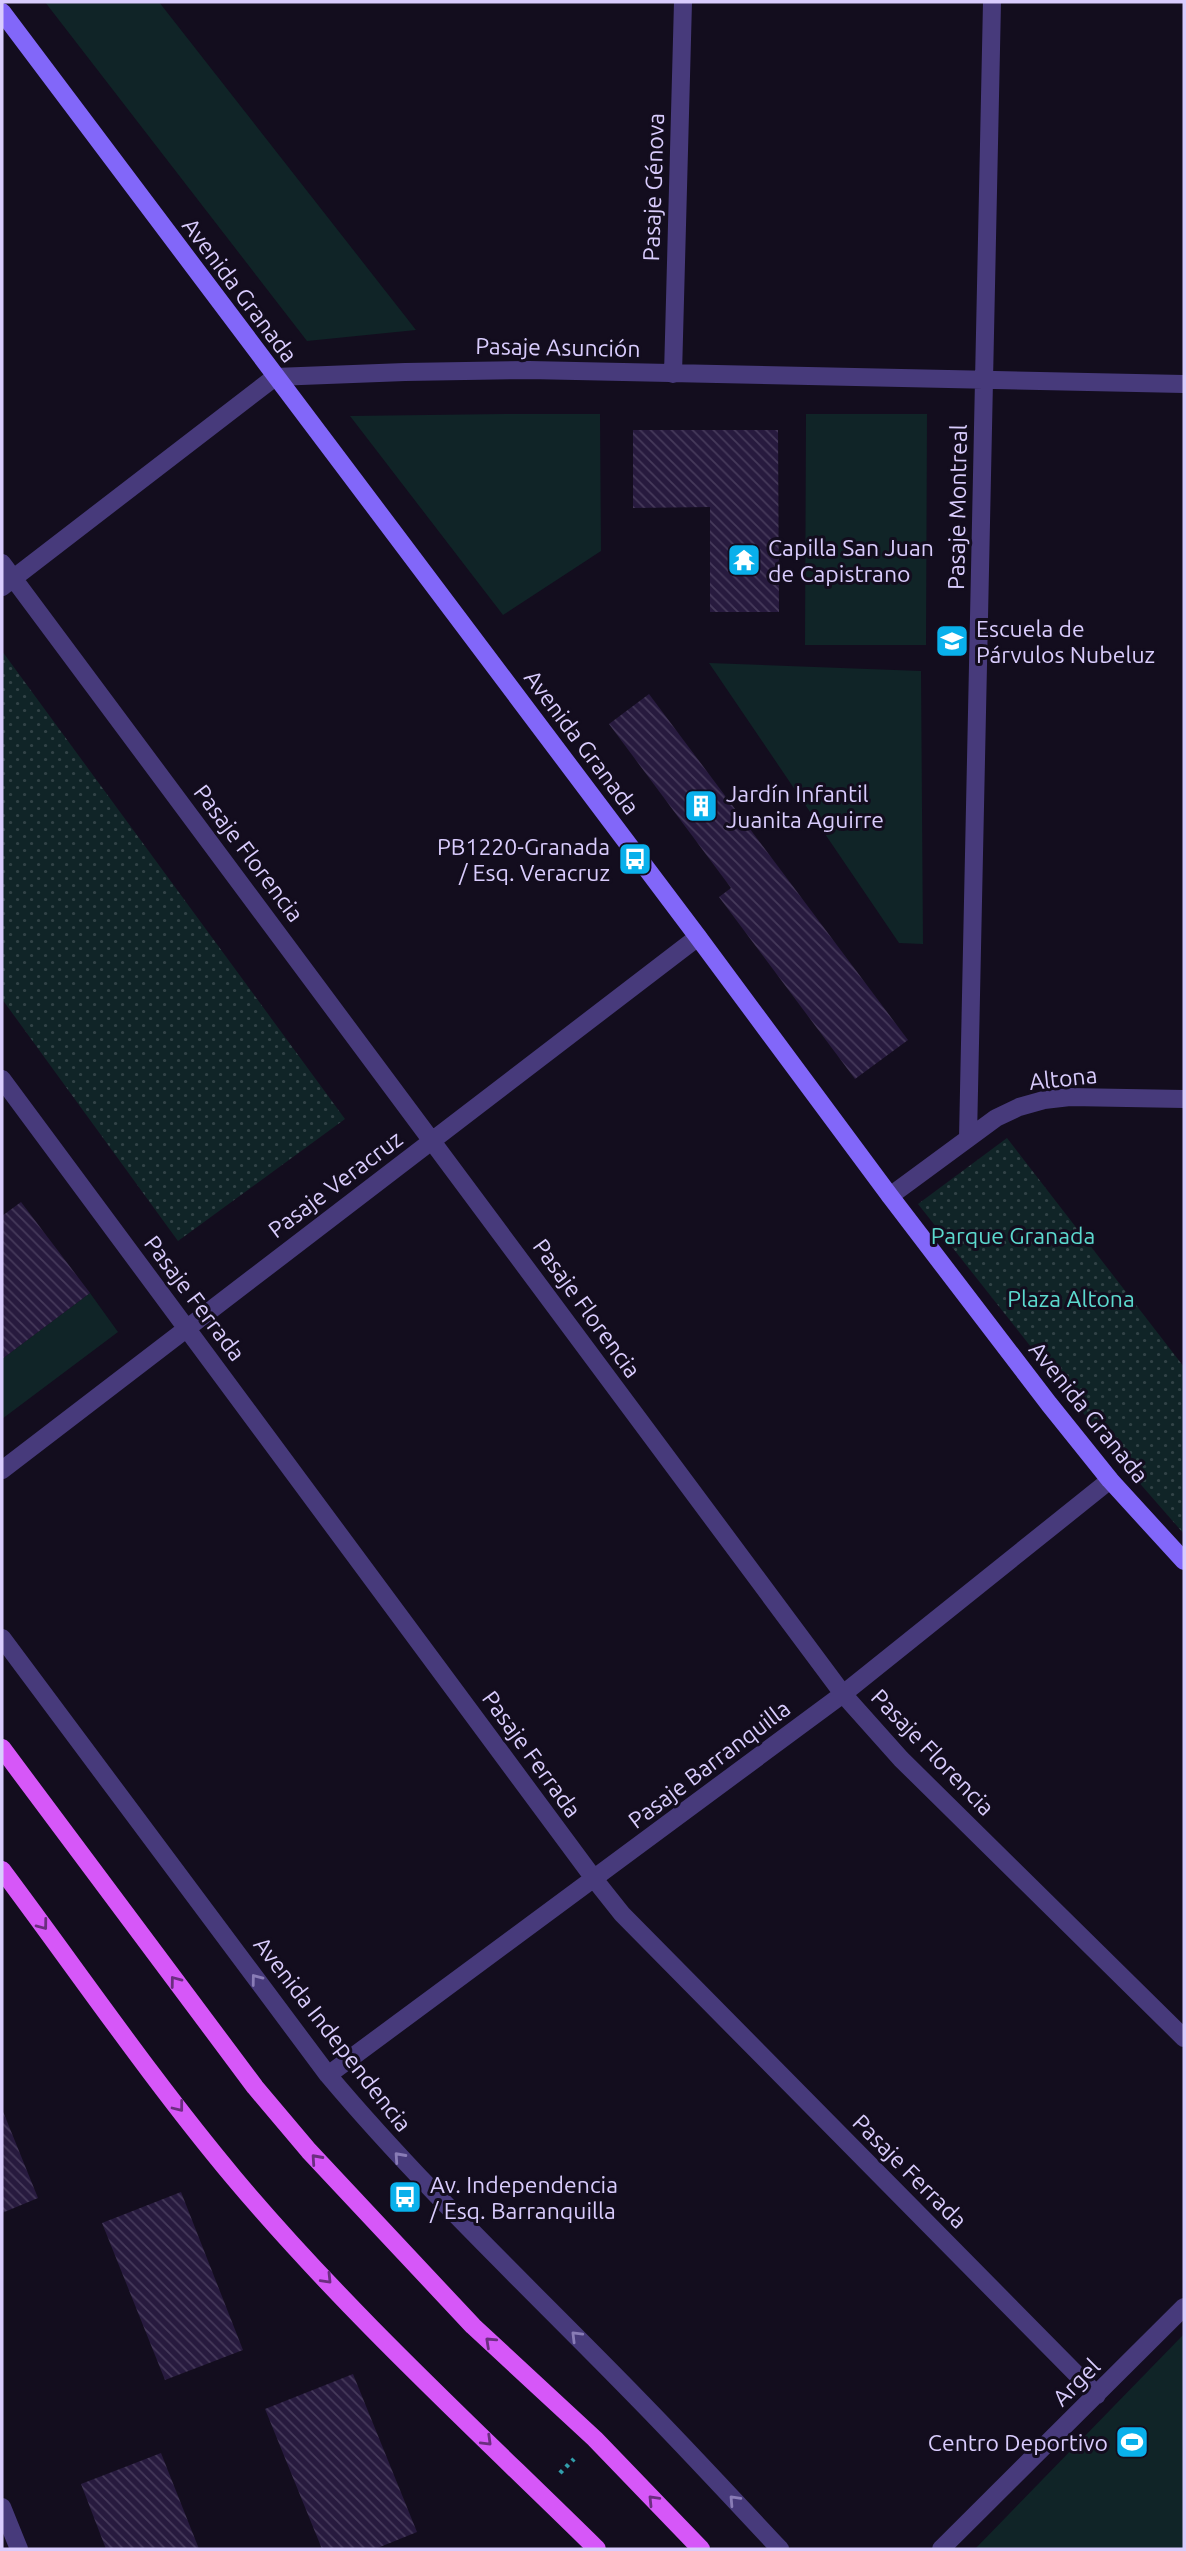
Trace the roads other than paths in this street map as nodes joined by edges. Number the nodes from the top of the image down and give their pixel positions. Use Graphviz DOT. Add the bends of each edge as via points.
graph roads {
  1 [pos="682,2"];
  2 [pos="992,2"];
  3 [pos="2,12"];
  4 [pos="673,374"];
  5 [pos="275,377"];
  6 [pos="984,379"];
  7 [pos="1184,384"];
  8 [pos="2,563"];
  9 [pos="8,582"];
  10 [pos="698,937"];
  11 [pos="2,1079"];
  12 [pos="1184,1099"];
  13 [pos="968,1139"];
  14 [pos="433,1140"];
  15 [pos="890,1196"];
  16 [pos="187,1328"];
  17 [pos="2,1470"];
  18 [pos="1110,1480"];
  19 [pos="1184,1562"];
  20 [pos="2,1638"];
  21 [pos="843,1694"];
  22 [pos="2,1748"];
  23 [pos="2,1870"];
  24 [pos="594,1880"];
  25 [pos="1184,2038"];
  26 [pos="328,2075"];
  27 [pos="1184,2307"];
  28 [pos="1097,2395"];
  29 [pos="2,2507"];
  30 [pos="19,2549"];
  31 [pos="597,2549"];
  32 [pos="701,2549"];
  33 [pos="780,2549"];
  34 [pos="941,2549"];
  1 -- 4 [label="street, Pasaje Génova"];
  2 -- 6 [label="street, Pasaje Montreal"];
  3 -- 5 [label="street, Avenida Granada"];
  4 -- 5 [label="street, Pasaje Asunción" via="529,370"];
  4 -- 6 [label="street, Pasaje Asunción"];
  5 -- 9 [label="street"];
  5 -- 10 [label="street, Avenida Granada"];
  6 -- 7 [label="street, Pasaje Asunción"];
  6 -- 13 [label="street, Pasaje Montreal"];
  8 -- 9 [label="street, Pasaje Florencia"];
  9 -- 14 [label="street, Pasaje Florencia"];
  10 -- 14 [label="street, Pasaje Veracruz"];
  10 -- 15 [label="street, Avenida Granada"];
  11 -- 16 [label="street, Pasaje Ferrada"];
  12 -- 13 [label="street, Altona" via="1044,1100 996,1118"];
  13 -- 15 [label="street, Altona"];
  14 -- 16 [label="street, Pasaje Veracruz"];
  14 -- 21 [label="street, Pasaje Florencia"];
  15 -- 18 [label="street, Avenida Granada"];
  16 -- 17 [label="street, Pasaje Veracruz"];
  16 -- 24 [label="street, Pasaje Ferrada"];
  18 -- 19 [label="street, Avenida Granada"];
  18 -- 21 [label="street, Pasaje Barranquilla"];
  26 -- 20 [label="street, Avenida Independencia, one-way"];
  21 -- 24 [label="street, Pasaje Barranquilla"];
  21 -- 25 [label="street, Pasaje Florencia" via="901,1759"];
  32 -- 22 [label="main road, one-way" via="595,2439 472,2326 309,2151 255,2087"];
  23 -- 31 [label="main road, one-way" via="233,2177 318,2270"];
  24 -- 26 [label="street, Pasaje Barranquilla"];
  24 -- 28 [label="street, Pasaje Ferrada"];
  33 -- 26 [label="street, Avenida Independencia, one-way" via="413,2172"];
  27 -- 28 [label="street, Argel"];
  28 -- 34 [label="street, Argel"];
  29 -- 30 [label="street"];
}
